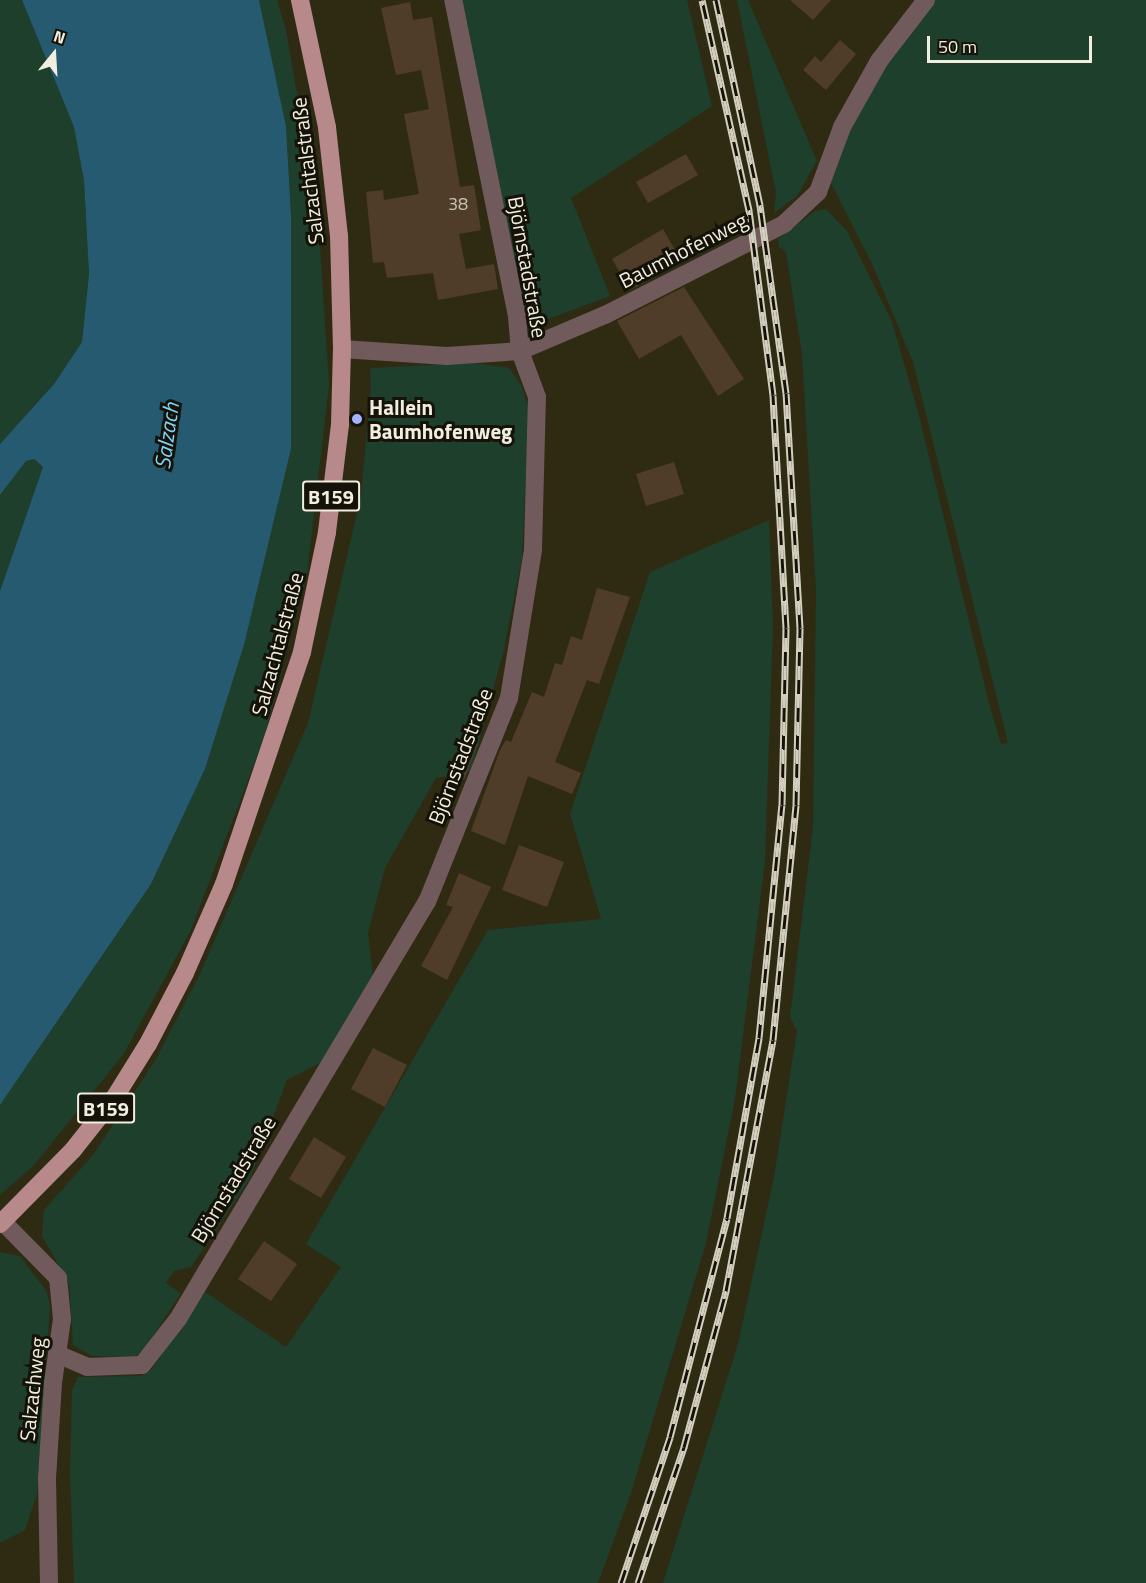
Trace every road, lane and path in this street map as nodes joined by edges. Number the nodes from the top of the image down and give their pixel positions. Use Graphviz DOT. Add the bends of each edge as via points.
graph roads {
  1 [pos="300,0"];
  2 [pos="453,0"];
  3 [pos="926,0"];
  4 [pos="342,349"];
  5 [pos="520,351"];
  6 [pos="2,1223"];
  7 [pos="57,1354"];
  8 [pos="49,1583"];
  1 -- 4 [label="main road, Salzachtalstraße / B159" via="327,127 339,236"];
  2 -- 5 [label="street, Björnstadstraße" via="517,316"];
  3 -- 5 [label="street, Baumhofenweg" via="879,61 842,127 818,192 784,224 605,315"];
  4 -- 5 [label="street, Baumhofenweg" via="447,356"];
  4 -- 6 [label="main road, Salzachtalstraße / B159" via="340,424 327,532 302,652 224,884 185,973 115,1097 72,1150"];
  5 -- 7 [label="street, Björnstadstraße" via="537,398 533,549 509,698 427,902 178,1319 142,1365 87,1367"];
  6 -- 7 [label="street, Salzachweg" via="58,1278 62,1319"];
  7 -- 8 [label="street, Salzachweg" via="47,1479"];
}
